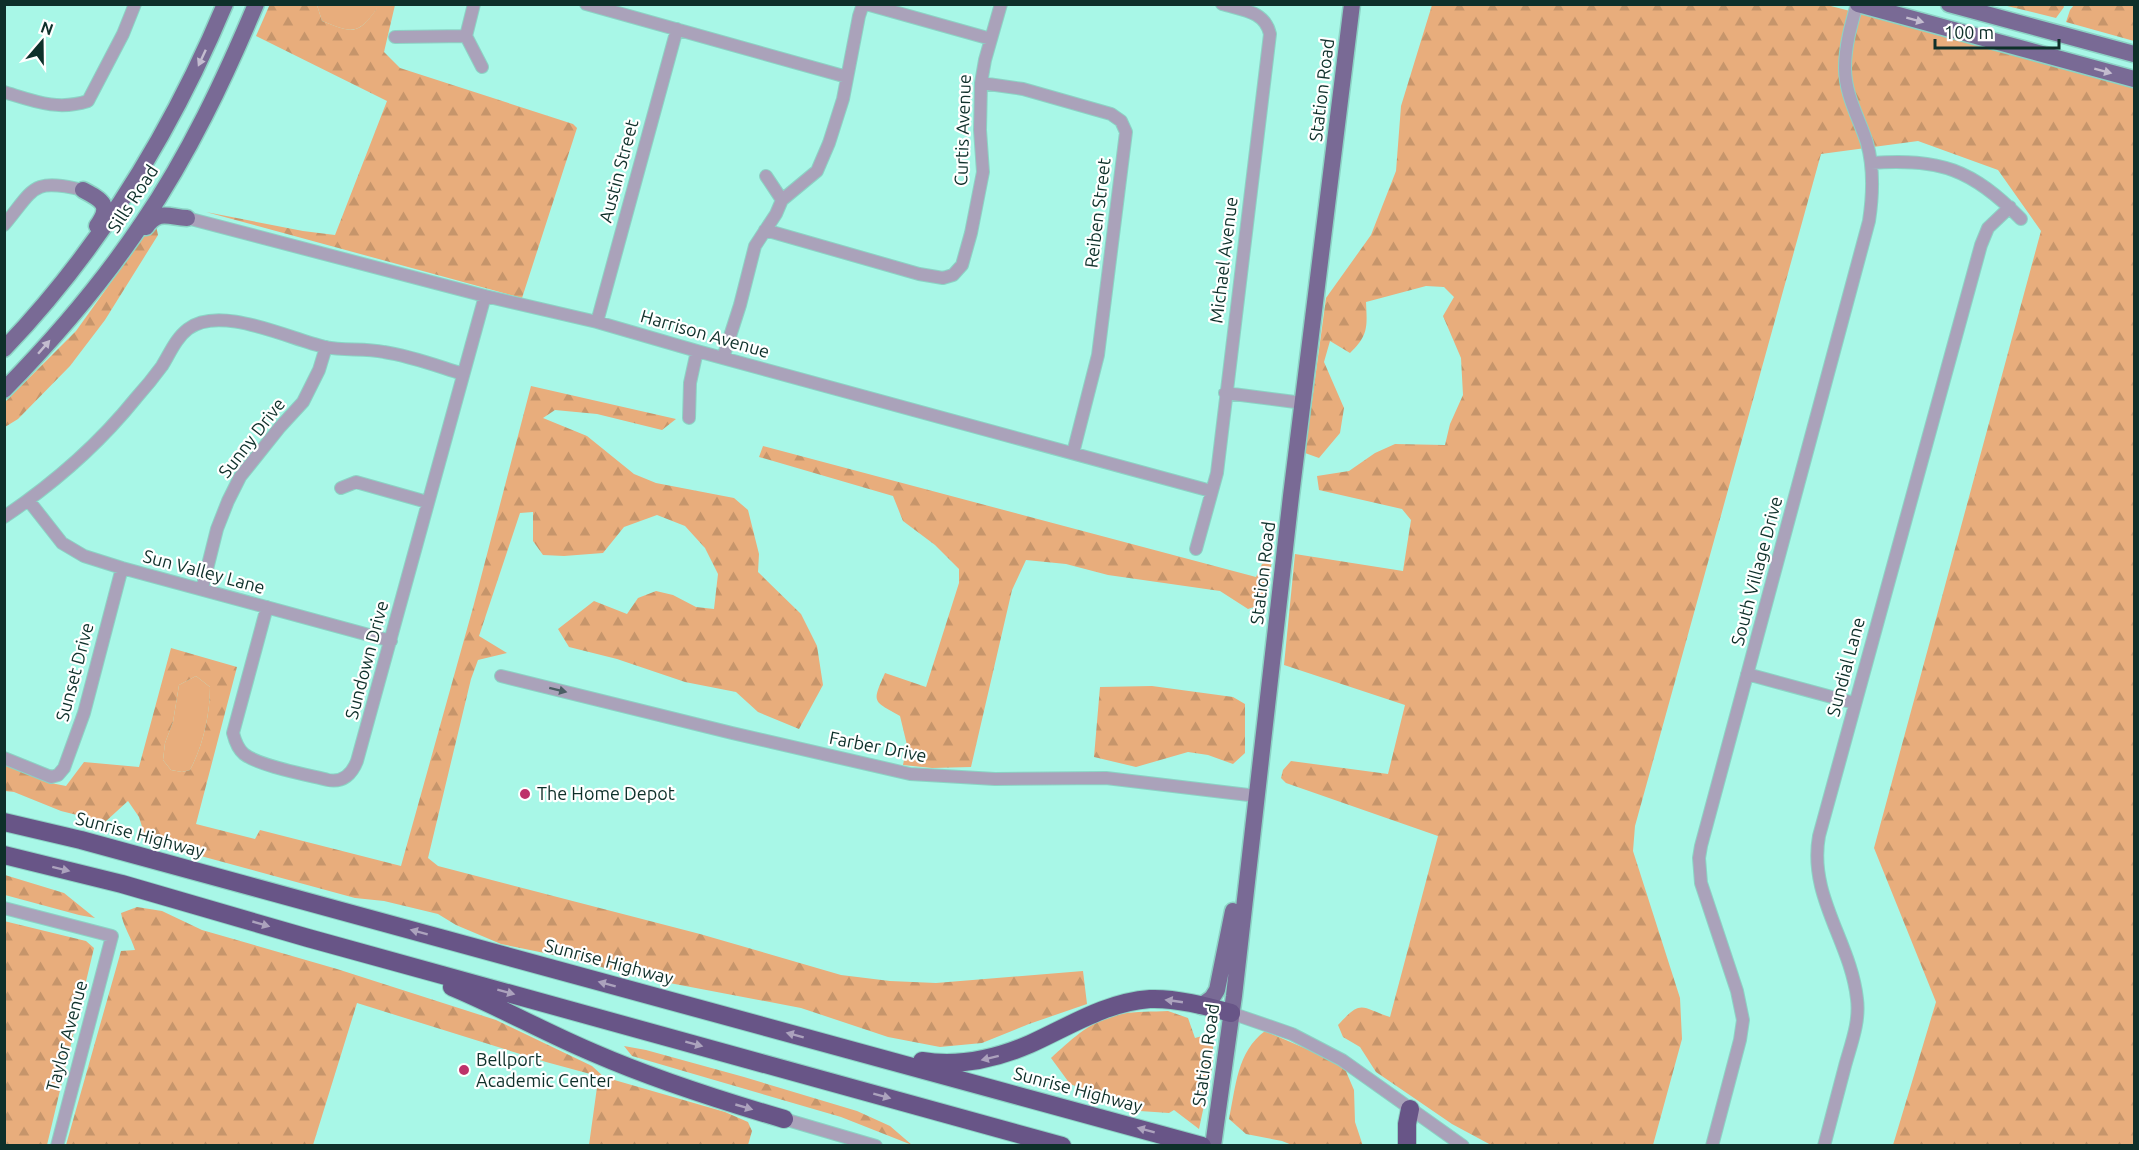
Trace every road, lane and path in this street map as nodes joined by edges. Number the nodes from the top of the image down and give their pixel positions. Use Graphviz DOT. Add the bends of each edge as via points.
graph roads {
  1 [pos="135,4"];
  2 [pos="225,4"];
  3 [pos="256,4"];
  4 [pos="474,4"];
  5 [pos="586,4"];
  6 [pos="864,4"];
  7 [pos="1001,4"];
  8 [pos="1222,4"];
  9 [pos="1352,4"];
  10 [pos="1858,4"];
  11 [pos="1949,4"];
  12 [pos="677,29"];
  13 [pos="466,36"];
  14 [pos="395,37"];
  15 [pos="992,39"];
  16 [pos="2134,54"];
  17 [pos="482,68"];
  18 [pos="847,77"];
  19 [pos="2134,79"];
  20 [pos="981,83"];
  21 [pos="4,93"];
  22 [pos="192,141"];
  23 [pos="156,147"];
  24 [pos="1871,163"];
  25 [pos="766,176"];
  26 [pos="83,190"];
  27 [pos="783,200"];
  28 [pos="2010,207"];
  29 [pos="188,218"];
  30 [pos="2021,219"];
  31 [pos="4,225"];
  32 [pos="765,230"];
  33 [pos="485,296"];
  34 [pos="87,297"];
  35 [pos="48,302"];
  36 [pos="597,322"];
  37 [pos="326,347"];
  38 [pos="4,349"];
  39 [pos="697,351"];
  40 [pos="723,358"];
  41 [pos="463,374"];
  42 [pos="4,390"];
  43 [pos="1226,393"];
  44 [pos="1303,403"];
  45 [pos="689,418"];
  46 [pos="1073,453"];
  47 [pos="341,488"];
  48 [pos="1211,491"];
  49 [pos="29,501"];
  50 [pos="428,502"];
  51 [pos="4,517"];
  52 [pos="1197,549"];
  53 [pos="122,568"];
  54 [pos="202,589"];
  55 [pos="267,607"];
  56 [pos="391,642"];
  57 [pos="1747,674"];
  58 [pos="501,676"];
  59 [pos="1854,703"];
  60 [pos="4,758"];
  61 [pos="1257,796"];
  62 [pos="4,822"];
  63 [pos="4,855"];
  64 [pos="1246,886"];
  65 [pos="4,908"];
  66 [pos="308,938"];
  67 [pos="1201,1006"];
  68 [pos="1231,1013"];
  69 [pos="834,1045"];
  70 [pos="1410,1109"];
  71 [pos="784,1119"];
  72 [pos="874,1145"];
  73 [pos="57,1146"];
  74 [pos="1062,1146"];
  75 [pos="1202,1146"];
  76 [pos="1213,1146"];
  77 [pos="1407,1146"];
  78 [pos="1463,1146"];
  79 [pos="1712,1146"];
  80 [pos="1824,1146"];
  1 -- 21 [label="street" via="88,100 72,106 53,106"];
  2 -- 23 [label="main road, Sills Road, one-way"];
  3 -- 22 [label="main road, Sills Road"];
  4 -- 13 [label="street"];
  5 -- 12 [label="street"];
  6 -- 15 [label="street"];
  6 -- 18 [label="street"];
  7 -- 15 [label="street, Curtis Avenue"];
  8 -- 43 [label="street, Michael Avenue" via="1261,16 1270,34"];
  9 -- 44 [label="main road, Station Road"];
  10 -- 19 [label="main road, one-way"];
  10 -- 24 [label="street, South Village Drive" via="1847,42 1845,69"];
  11 -- 16 [label="main road"];
  12 -- 18 [label="street"];
  12 -- 36 [label="street, Austin Street"];
  13 -- 14 [label="street"];
  13 -- 17 [label="street"];
  15 -- 20 [label="street, Curtis Avenue"];
  18 -- 27 [label="street" via="817,171"];
  20 -- 32 [label="street, Curtis Avenue" via="983,172 962,265 953,275 943,278 920,274"];
  20 -- 46 [label="street, Reiben Street" via="1023,89 1111,114 1121,121 1126,132 1098,355"];
  22 -- 29 [label="main road" via="168,198 170,206"];
  22 -- 34 [label="main road, Sills Road" via="143,222"];
  23 -- 26 [label="main road" via="117,194"];
  23 -- 35 [label="main road, Sills Road" via="104,228"];
  24 -- 28 [label="street" via="1911,161 1956,170 1982,184"];
  24 -- 57 [label="street, South Village Drive" via="1867,234"];
  25 -- 27 [label="street"];
  26 -- 31 [label="street" via="59,185 40,187 23,198"];
  26 -- 35 [label="main road" via="103,203 105,214 70,262"];
  27 -- 32 [label="street"];
  28 -- 30 [label="street"];
  28 -- 59 [label="street, Sundial Lane" via="1989,228 1981,245"];
  29 -- 33 [label="street, Harrison Avenue"];
  29 -- 34 [label="main road" via="154,217 111,276"];
  32 -- 40 [label="street" via="755,246"];
  33 -- 36 [label="street, Harrison Avenue"];
  33 -- 41 [label="street, Sundown Drive"];
  42 -- 34 [label="main road, Sills Road, one-way"];
  35 -- 38 [label="main road, Sills Road"];
  36 -- 39 [label="street, Harrison Avenue"];
  37 -- 41 [label="street" via="381,351"];
  37 -- 49 [label="street" via="240,322 203,321 189,328 112,427"];
  37 -- 54 [label="street, Sunny Drive" via="303,402 240,477 218,529"];
  39 -- 40 [label="street, Harrison Avenue"];
  39 -- 45 [label="street" via="690,383"];
  40 -- 46 [label="street, Harrison Avenue"];
  41 -- 50 [label="street, Sundown Drive"];
  43 -- 44 [label="street"];
  43 -- 48 [label="street, Michael Avenue" via="1217,472"];
  44 -- 61 [label="main road, Station Road"];
  46 -- 48 [label="street, Harrison Avenue"];
  47 -- 50 [label="street" via="356,482"];
  48 -- 52 [label="street, Michael Avenue"];
  49 -- 51 [label="street"];
  49 -- 53 [label="street, Sun Valley Lane" via="62,543 84,556"];
  50 -- 56 [label="street, Sundown Drive"];
  53 -- 54 [label="street, Sun Valley Lane"];
  53 -- 60 [label="street, Sunset Drive" via="84,713 64,768 51,777"];
  54 -- 55 [label="street, Sun Valley Lane"];
  55 -- 56 [label="street, Sun Valley Lane"];
  55 -- 56 [label="street, Sundown Drive" via="233,733 248,757 285,768 333,781 352,771"];
  57 -- 59 [label="street"];
  57 -- 79 [label="street, South Village Drive" via="1699,858 1701,882 1743,1020"];
  58 -- 61 [label="street, Farber Drive, one-way" via="910,774 993,779 1106,778"];
  59 -- 80 [label="street, Sundial Lane" via="1816,856 1818,876 1854,980 1858,1009"];
  61 -- 64 [label="main road, Station Road"];
  69 -- 62 [label="highway, Sunrise Highway, one-way"];
  63 -- 66 [label="highway, one-way" via="122,884"];
  64 -- 67 [label="main road" via="1235,903 1217,990"];
  64 -- 68 [label="main road, Station Road"];
  65 -- 73 [label="street, Taylor Avenue" via="112,936"];
  66 -- 71 [label="highway, one-way" via="456,989 659,1080"];
  66 -- 74 [label="highway, one-way"];
  67 -- 68 [label="highway"];
  67 -- 69 [label="highway, one-way" via="1150,999 1123,1004 1083,1018 1017,1050 967,1062 928,1062"];
  68 -- 70 [label="street" via="1320,1048"];
  68 -- 76 [label="main road, Station Road"];
  75 -- 69 [label="highway, Sunrise Highway, one-way"];
  70 -- 77 [label="highway"];
  70 -- 78 [label="street"];
  71 -- 72 [label="street"];
}
